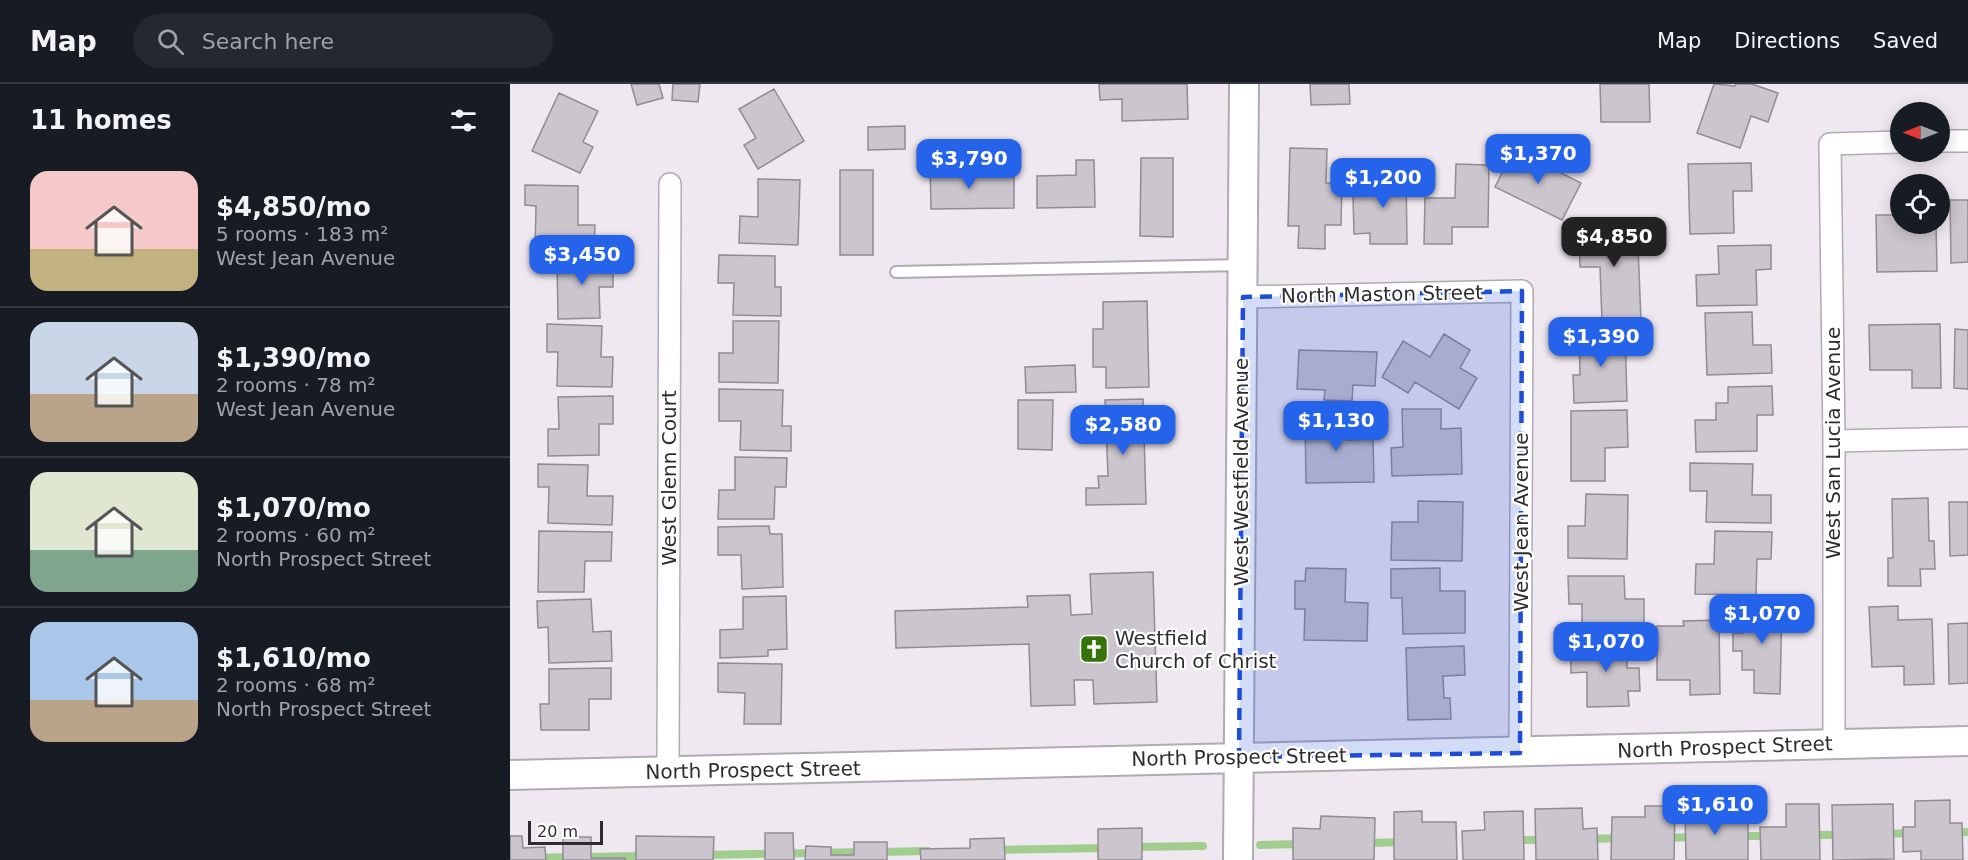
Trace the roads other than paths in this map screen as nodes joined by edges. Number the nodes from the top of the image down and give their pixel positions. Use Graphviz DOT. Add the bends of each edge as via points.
graph roads {
  1 [pos="1244,84"];
  2 [pos="1950,141"];
  3 [pos="1968,141"];
  4 [pos="1890,142"];
  5 [pos="670,184"];
  6 [pos="1243,265"];
  7 [pos="896,272"];
  8 [pos="1522,291"];
  9 [pos="1242,297"];
  10 [pos="1968,438"];
  11 [pos="1834,441"];
  12 [pos="1968,741"];
  13 [pos="1834,743"];
  14 [pos="1520,753"];
  15 [pos="1239,757"];
  16 [pos="668,772"];
  17 [pos="510,775"];
  18 [pos="1238,860"];
  1 -- 6 [label="street, West Westfield Avenue"];
  2 -- 3 [label="street"];
  4 -- 11 [label="street, West San Lucia Avenue" via="1830,144"];
  5 -- 16 [label="street, West Glenn Court"];
  6 -- 7 [label="lane"];
  6 -- 9 [label="street, West Westfield Avenue"];
  8 -- 9 [label="street, North Maston Street"];
  8 -- 14 [label="street, West Jean Avenue"];
  9 -- 15 [label="street, West Westfield Avenue"];
  10 -- 11 [label="street"];
  11 -- 13 [label="street, West San Lucia Avenue"];
  12 -- 13 [label="street, North Prospect Street"];
  13 -- 14 [label="street, North Prospect Street"];
  14 -- 15 [label="street, North Prospect Street"];
  15 -- 16 [label="street, North Prospect Street"];
  15 -- 18 [label="street, West Westfield Avenue"];
  16 -- 17 [label="street, North Prospect Street"];
}
